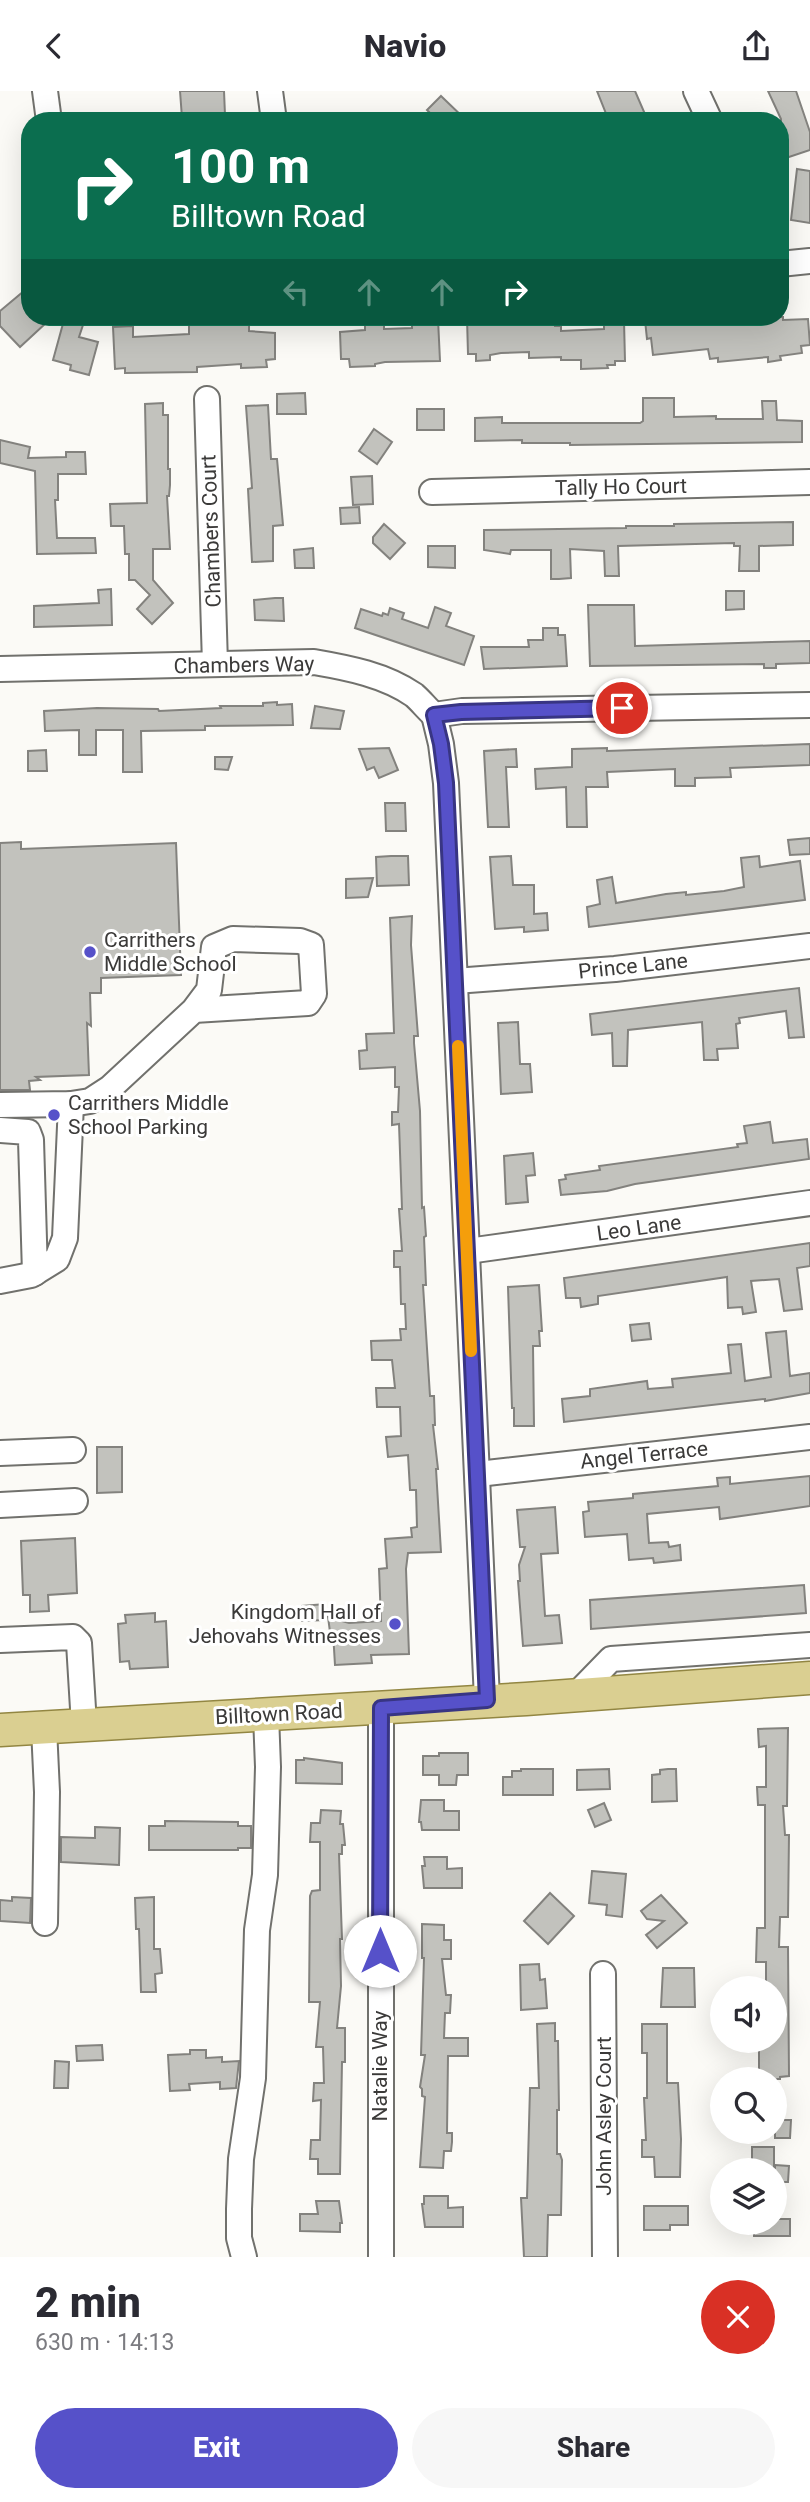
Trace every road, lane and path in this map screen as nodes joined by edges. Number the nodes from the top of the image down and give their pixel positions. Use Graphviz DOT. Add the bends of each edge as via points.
graph roads {
  1 [pos="45,91"];
  2 [pos="271,91"];
  3 [pos="696,91"];
  4 [pos="48,112"];
  5 [pos="273,112"];
  6 [pos="706,112"];
  7 [pos="810,261"];
  8 [pos="789,263"];
  9 [pos="206,399"];
  10 [pos="810,482"];
  11 [pos="432,492"];
  12 [pos="215,664"];
  13 [pos="0,669"];
  14 [pos="810,705"];
  15 [pos="434,715"];
  16 [pos="810,946"];
  17 [pos="455,981"];
  18 [pos="194,1010"];
  19 [pos="71,1104"];
  20 [pos="0,1105"];
  21 [pos="0,1130"];
  22 [pos="810,1203"];
  23 [pos="468,1251"];
  24 [pos="35,1273"];
  25 [pos="0,1281"];
  26 [pos="810,1437"];
  27 [pos="73,1450"];
  28 [pos="0,1453"];
  29 [pos="478,1474"];
  30 [pos="75,1501"];
  31 [pos="0,1505"];
  32 [pos="0,1640"];
  33 [pos="810,1645"];
  34 [pos="810,1678"];
  35 [pos="576,1695"];
  36 [pos="487,1700"];
  37 [pos="381,1708"];
  38 [pos="266,1714"];
  39 [pos="84,1725"];
  40 [pos="44,1728"];
  41 [pos="0,1730"];
  42 [pos="45,1923"];
  43 [pos="603,1974"];
  44 [pos="244,2257"];
  45 [pos="381,2257"];
  46 [pos="605,2257"];
  1 -- 4 [label="street"];
  2 -- 5 [label="street"];
  3 -- 6 [label="street"];
  7 -- 8 [label="street"];
  9 -- 12 [label="street, Chambers Court"];
  10 -- 11 [label="street, Tally Ho Court"];
  12 -- 13 [label="street, Chambers Way"];
  12 -- 15 [label="street, Chambers Way" via="314,662 350,668 414,696"];
  14 -- 15 [label="street"];
  15 -- 17 [label="street" via="446,783"];
  16 -- 17 [label="street, Prince Lane" via="615,969"];
  17 -- 23 [label="street"];
  18 -- 18 [label="street" via="209,990 214,947 233,939 311,945 314,994 309,1003"];
  18 -- 19 [label="street" via="110,1088 90,1101"];
  19 -- 20 [label="street"];
  19 -- 24 [label="street" via="65,1238 57,1259"];
  21 -- 24 [label="street" via="28,1132 31,1140"];
  22 -- 23 [label="street, Leo Lane"];
  23 -- 29 [label="street"];
  24 -- 25 [label="street"];
  26 -- 29 [label="street, Angel Terrace"];
  27 -- 28 [label="street"];
  29 -- 36 [label="street"];
  30 -- 31 [label="street"];
  32 -- 39 [label="street" via="73,1637 79,1643"];
  33 -- 35 [label="street" via="611,1660"];
  34 -- 35 [label="main road, Billtown Road"];
  35 -- 36 [label="main road, Billtown Road"];
  36 -- 37 [label="main road, Billtown Road"];
  37 -- 38 [label="main road, Billtown Road"];
  37 -- 45 [label="street, Natalie Way"];
  38 -- 39 [label="main road, Billtown Road"];
  38 -- 44 [label="street" via="265,1875 257,1930 254,2078 241,2159 239,2238"];
  39 -- 40 [label="main road, Billtown Road"];
  40 -- 41 [label="main road, Billtown Road"];
  40 -- 42 [label="street"];
  43 -- 46 [label="street, John Asley Court"];
}
